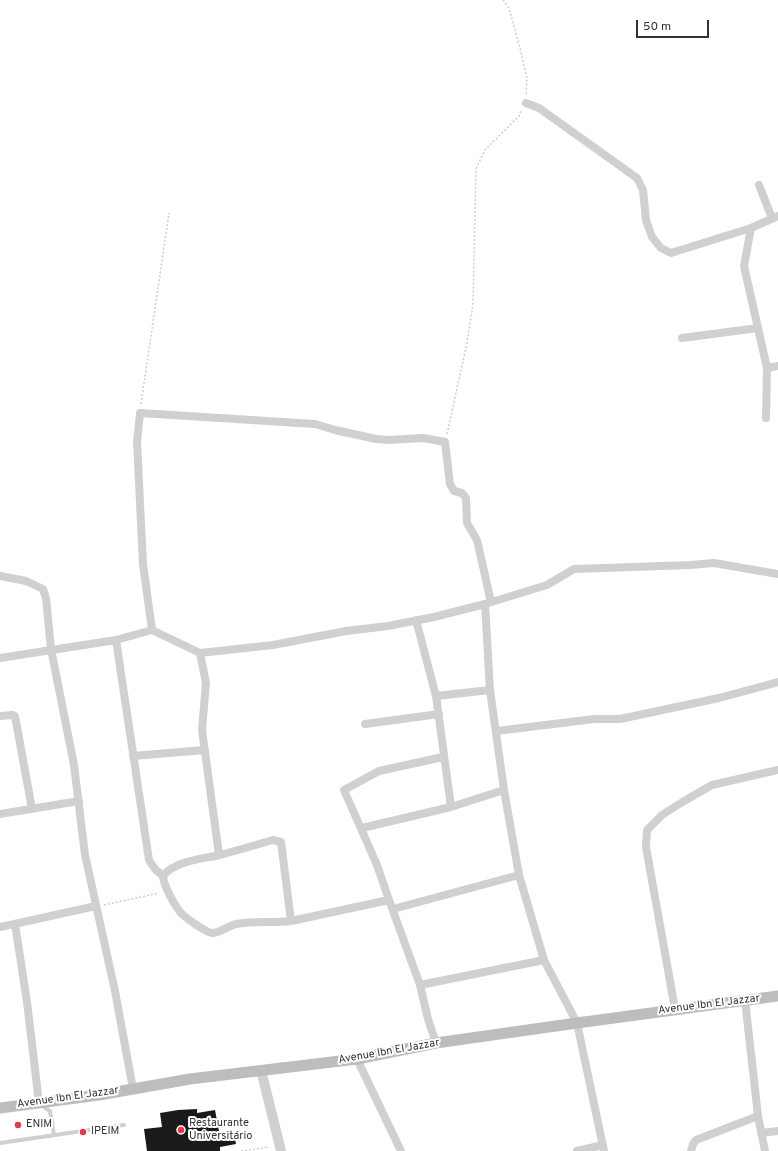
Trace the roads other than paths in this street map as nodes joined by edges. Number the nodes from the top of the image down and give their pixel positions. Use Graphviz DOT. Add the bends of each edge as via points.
graph roads {
  1 [pos="526,103"];
  2 [pos="759,185"];
  3 [pos="775,217"];
  4 [pos="751,228"];
  5 [pos="758,328"];
  6 [pos="682,338"];
  7 [pos="778,366"];
  8 [pos="767,368"];
  9 [pos="766,418"];
  10 [pos="778,574"];
  11 [pos="0,576"];
  12 [pos="488,603"];
  13 [pos="416,620"];
  14 [pos="152,630"];
  15 [pos="116,640"];
  16 [pos="51,649"];
  17 [pos="200,653"];
  18 [pos="0,658"];
  19 [pos="778,682"];
  20 [pos="490,690"];
  21 [pos="436,696"];
  22 [pos="439,714"];
  23 [pos="0,716"];
  24 [pos="365,724"];
  25 [pos="497,730"];
  26 [pos="205,750"];
  27 [pos="133,756"];
  28 [pos="443,757"];
  29 [pos="778,770"];
  30 [pos="504,790"];
  31 [pos="79,800"];
  32 [pos="451,807"];
  33 [pos="32,809"];
  34 [pos="0,814"];
  35 [pos="362,828"];
  36 [pos="219,855"];
  37 [pos="519,875"];
  38 [pos="163,876"];
  39 [pos="389,900"];
  40 [pos="96,906"];
  41 [pos="393,909"];
  42 [pos="292,921"];
  43 [pos="14,924"];
  44 [pos="0,927"];
  45 [pos="544,960"];
  46 [pos="420,984"];
  47 [pos="778,996"];
  48 [pos="745,1000"];
  49 [pos="675,1009"];
  50 [pos="577,1023"];
  51 [pos="436,1043"];
  52 [pos="357,1059"];
  53 [pos="261,1070"];
  54 [pos="133,1089"];
  55 [pos="39,1103"];
  56 [pos="0,1108"];
  57 [pos="758,1116"];
  58 [pos="124,1125"];
  59 [pos="778,1131"];
  60 [pos="761,1133"];
  61 [pos="54,1135"];
  62 [pos="0,1143"];
  63 [pos="281,1148"];
  64 [pos="604,1148"];
  65 [pos="401,1151"];
  66 [pos="577,1151"];
  67 [pos="691,1151"];
  68 [pos="765,1151"];
  1 -- 4 [label="street" via="539,108 637,178 643,190 646,220 652,236 661,248 671,253"];
  2 -- 3 [label="street"];
  3 -- 4 [label="street"];
  4 -- 5 [label="street" via="744,266"];
  5 -- 6 [label="street"];
  5 -- 8 [label="street"];
  7 -- 8 [label="street"];
  8 -- 9 [label="street"];
  10 -- 12 [label="street" via="714,563 574,568 547,585"];
  11 -- 16 [label="street" via="26,581 43,589"];
  12 -- 13 [label="street"];
  12 -- 14 [label="street" via="477,540 467,523 466,498 450,484 445,442 423,438 376,439 315,424 140,413 137,442 143,564"];
  12 -- 20 [label="street"];
  13 -- 17 [label="street" via="273,645"];
  13 -- 21 [label="street"];
  14 -- 15 [label="street"];
  14 -- 17 [label="street"];
  15 -- 16 [label="street"];
  15 -- 27 [label="street"];
  16 -- 18 [label="street"];
  16 -- 31 [label="street"];
  17 -- 26 [label="street" via="206,683 202,730"];
  19 -- 25 [label="street" via="720,698 620,719 594,719"];
  20 -- 21 [label="street"];
  20 -- 25 [label="street"];
  21 -- 22 [label="street"];
  22 -- 24 [label="street"];
  22 -- 28 [label="street"];
  23 -- 33 [label="street" via="15,716"];
  25 -- 30 [label="street"];
  26 -- 27 [label="street"];
  26 -- 36 [label="street"];
  27 -- 38 [label="street" via="150,860"];
  28 -- 32 [label="street"];
  28 -- 35 [label="street" via="379,772 345,789 344,792"];
  29 -- 49 [label="street" via="712,785 662,815 647,830 646,847"];
  30 -- 32 [label="street"];
  30 -- 37 [label="street"];
  31 -- 33 [label="street"];
  31 -- 40 [label="street" via="85,855"];
  32 -- 35 [label="street"];
  33 -- 34 [label="street"];
  35 -- 39 [label="street"];
  36 -- 38 [label="street" via="186,862 168,870"];
  36 -- 42 [label="street" via="274,840 281,842"];
  37 -- 41 [label="street"];
  37 -- 45 [label="street"];
  38 -- 42 [label="street" via="181,914 209,933 235,924"];
  39 -- 41 [label="street"];
  39 -- 42 [label="street"];
  40 -- 43 [label="street"];
  40 -- 54 [label="street"];
  41 -- 46 [label="street"];
  43 -- 44 [label="street"];
  43 -- 55 [label="street" via="27,1002"];
  45 -- 46 [label="street"];
  45 -- 50 [label="street"];
  46 -- 51 [label="street"];
  47 -- 48 [label="main road, Avenue Ibn El Jazzar"];
  48 -- 49 [label="main road, Avenue Ibn El Jazzar"];
  48 -- 57 [label="street"];
  49 -- 50 [label="main road, Avenue Ibn El Jazzar"];
  50 -- 51 [label="main road, Avenue Ibn El Jazzar"];
  50 -- 64 [label="street"];
  51 -- 52 [label="main road, Avenue Ibn El Jazzar"];
  52 -- 53 [label="main road, Avenue Ibn El Jazzar"];
  52 -- 65 [label="street"];
  53 -- 54 [label="main road, Avenue Ibn El Jazzar"];
  53 -- 63 [label="street"];
  54 -- 55 [label="main road, Avenue Ibn El Jazzar"];
  55 -- 56 [label="main road, Avenue Ibn El Jazzar"];
  55 -- 61 [label="lane" via="50,1111"];
  57 -- 60 [label="street"];
  57 -- 67 [label="street" via="696,1140"];
  58 -- 61 [label="lane"];
  59 -- 60 [label="street"];
  60 -- 68 [label="street"];
  61 -- 62 [label="lane"];
  64 -- 66 [label="street"];
}
